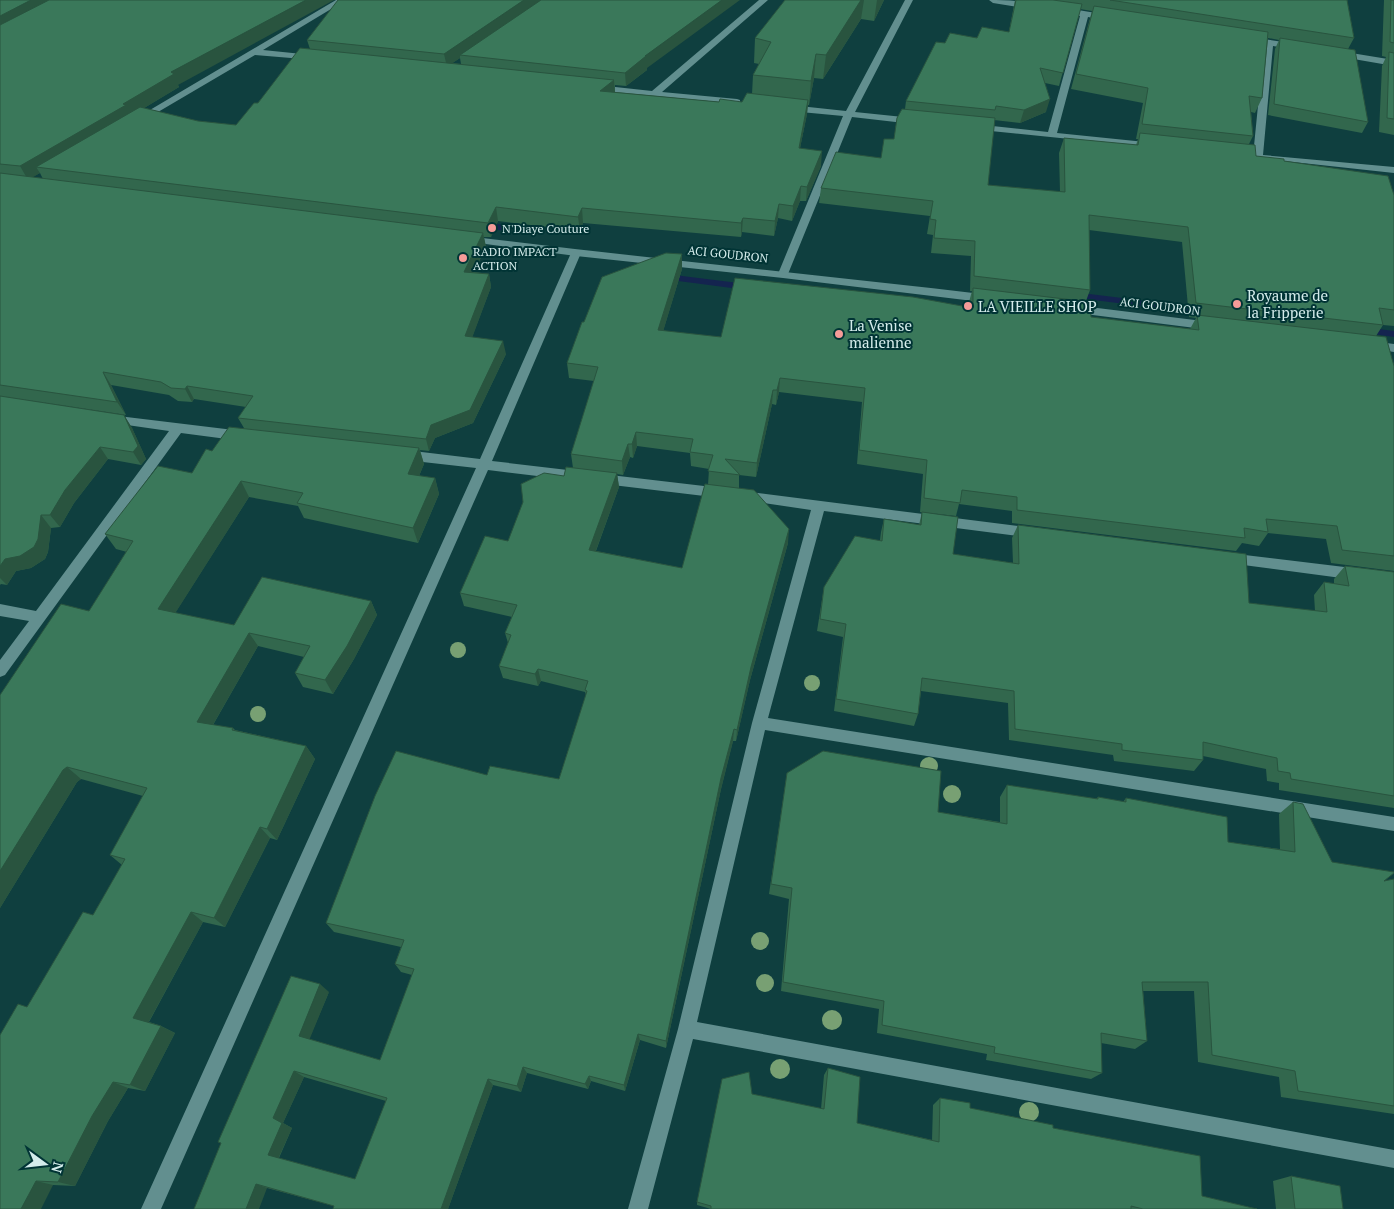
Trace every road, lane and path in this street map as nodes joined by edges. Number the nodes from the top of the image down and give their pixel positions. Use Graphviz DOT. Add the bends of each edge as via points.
graph roads {
  1 [pos="342,0"];
  2 [pos="764,0"];
  3 [pos="909,0"];
  4 [pos="993,0"];
  5 [pos="1085,14"];
  6 [pos="1114,19"];
  7 [pos="1240,38"];
  8 [pos="1269,43"];
  9 [pos="1308,49"];
  10 [pos="253,52"];
  11 [pos="1327,52"];
  12 [pos="322,59"];
  13 [pos="1394,62"];
  14 [pos="586,87"];
  15 [pos="654,94"];
  16 [pos="751,104"];
  17 [pos="780,107"];
  18 [pos="849,114"];
  19 [pos="926,122"];
  20 [pos="128,126"];
  21 [pos="965,126"];
  22 [pos="1052,135"];
  23 [pos="1170,147"];
  24 [pos="1394,170"];
  25 [pos="459,238"];
  26 [pos="576,253"];
  27 [pos="784,274"];
  28 [pos="1000,300"];
  29 [pos="1059,307"];
  30 [pos="1227,328"];
  31 [pos="1364,344"];
  32 [pos="1394,348"];
  33 [pos="98,417"];
  34 [pos="176,428"];
  35 [pos="256,438"];
  36 [pos="395,454"];
  37 [pos="484,464"];
  38 [pos="819,506"];
  39 [pos="1047,535"];
  40 [pos="1216,556"];
  41 [pos="1394,579"];
  42 [pos="0,610"];
  43 [pos="38,617"];
  44 [pos="0,671"];
  45 [pos="760,722"];
  46 [pos="1394,824"];
  47 [pos="687,1029"];
  48 [pos="1394,1159"];
  49 [pos="151,1209"];
  50 [pos="638,1209"];
  1 -- 10 [label="street"];
  2 -- 15 [label="street"];
  3 -- 18 [label="street"];
  4 -- 5 [label="street"];
  5 -- 6 [label="street"];
  5 -- 22 [label="street"];
  7 -- 8 [label="street"];
  8 -- 9 [label="street"];
  8 -- 24 [label="street" via="1253,156"];
  10 -- 12 [label="street"];
  10 -- 20 [label="street"];
  11 -- 13 [label="street"];
  14 -- 15 [label="street"];
  15 -- 16 [label="street"];
  17 -- 18 [label="street"];
  18 -- 19 [label="street"];
  18 -- 27 [label="street"];
  21 -- 22 [label="street"];
  22 -- 23 [label="street"];
  25 -- 26 [label="street, ACI GOUDRON"];
  26 -- 27 [label="street, ACI GOUDRON"];
  26 -- 37 [label="street"];
  27 -- 28 [label="street, ACI GOUDRON"];
  29 -- 30 [label="street, ACI GOUDRON"];
  31 -- 32 [label="street"];
  33 -- 34 [label="street"];
  34 -- 35 [label="street"];
  34 -- 43 [label="street"];
  36 -- 37 [label="street"];
  37 -- 38 [label="street"];
  37 -- 49 [label="street"];
  38 -- 39 [label="street"];
  38 -- 45 [label="street"];
  40 -- 41 [label="street"];
  42 -- 43 [label="street"];
  43 -- 44 [label="street"];
  45 -- 46 [label="street"];
  45 -- 47 [label="street"];
  47 -- 48 [label="street"];
  47 -- 50 [label="street"];
}
